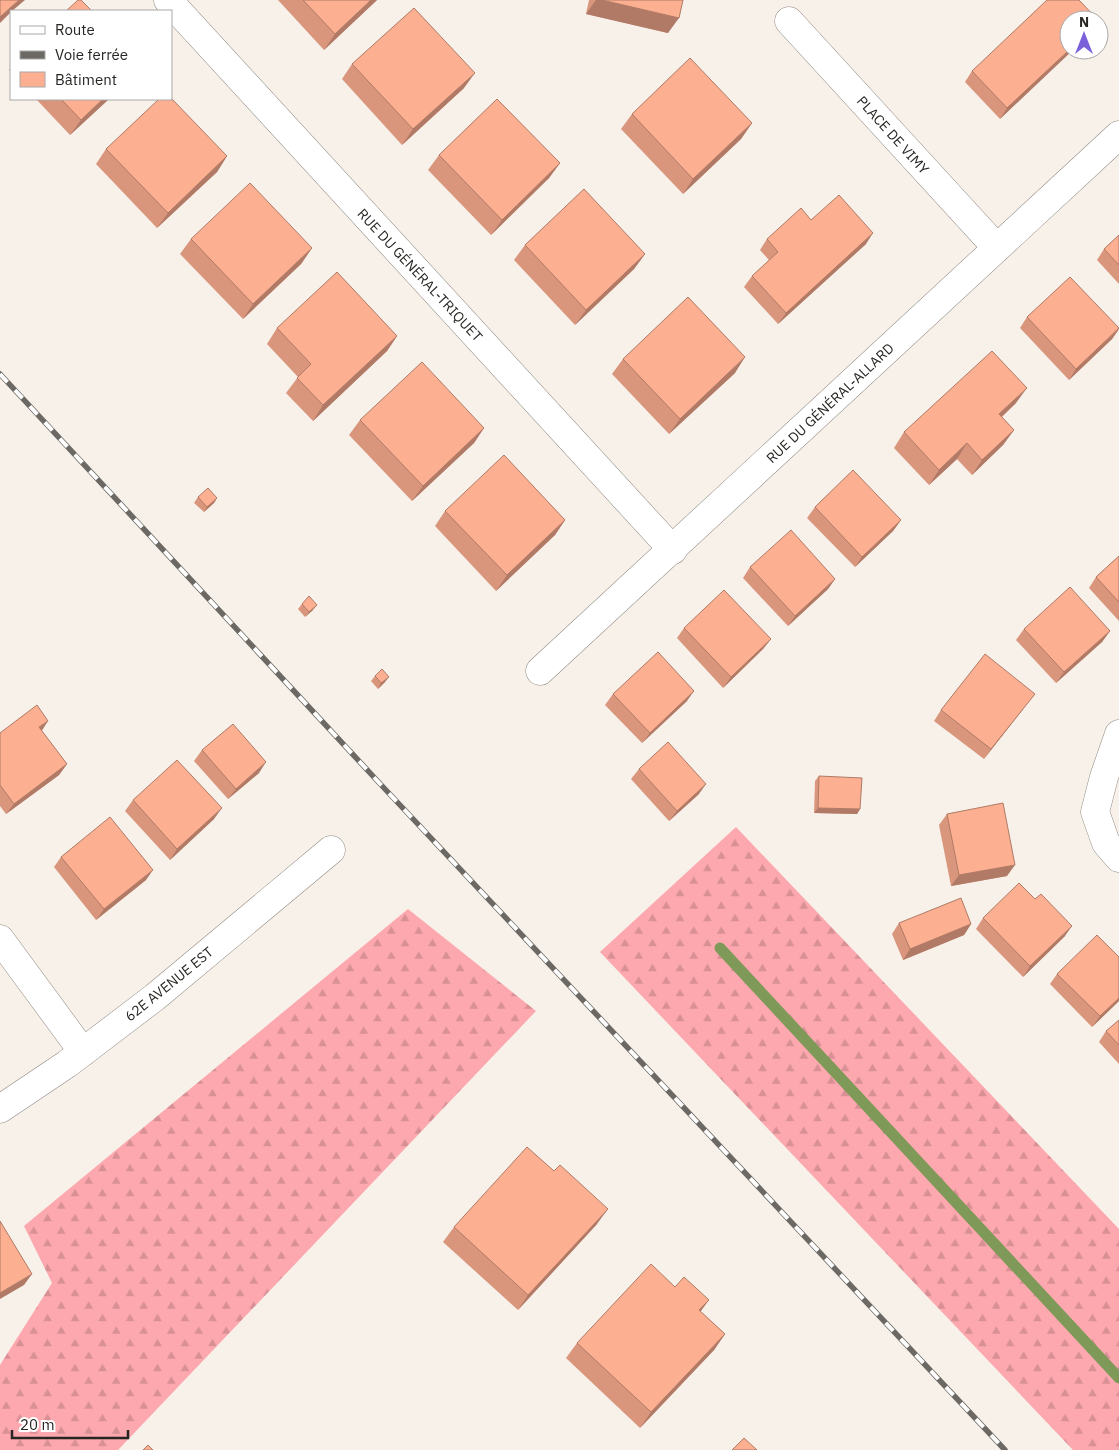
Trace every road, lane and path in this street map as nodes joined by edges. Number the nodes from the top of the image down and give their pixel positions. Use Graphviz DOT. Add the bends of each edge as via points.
graph roads {
  1 [pos="168,0"];
  2 [pos="789,21"];
  3 [pos="1119,135"];
  4 [pos="997,248"];
  5 [pos="672,550"];
  6 [pos="540,672"];
  7 [pos="1119,734"];
  8 [pos="331,850"];
  9 [pos="1119,858"];
  10 [pos="0,939"];
  11 [pos="83,1052"];
  12 [pos="0,1110"];
  1 -- 5 [label="street, RUE DU GÉNÉRAL-TRIQUET"];
  2 -- 4 [label="street, PLACE DE VIMY"];
  3 -- 4 [label="street, RUE DU GÉNÉRAL-ALLARD"];
  4 -- 5 [label="street, RUE DU GÉNÉRAL-ALLARD"];
  5 -- 6 [label="street, RUE DU GÉNÉRAL-ALLARD"];
  7 -- 9 [label="street" via="1095,812 1106,843"];
  8 -- 11 [label="street, 62E AVENUE EST" via="156,997"];
  10 -- 11 [label="street"];
  11 -- 12 [label="street, 62E AVENUE EST"];
}
